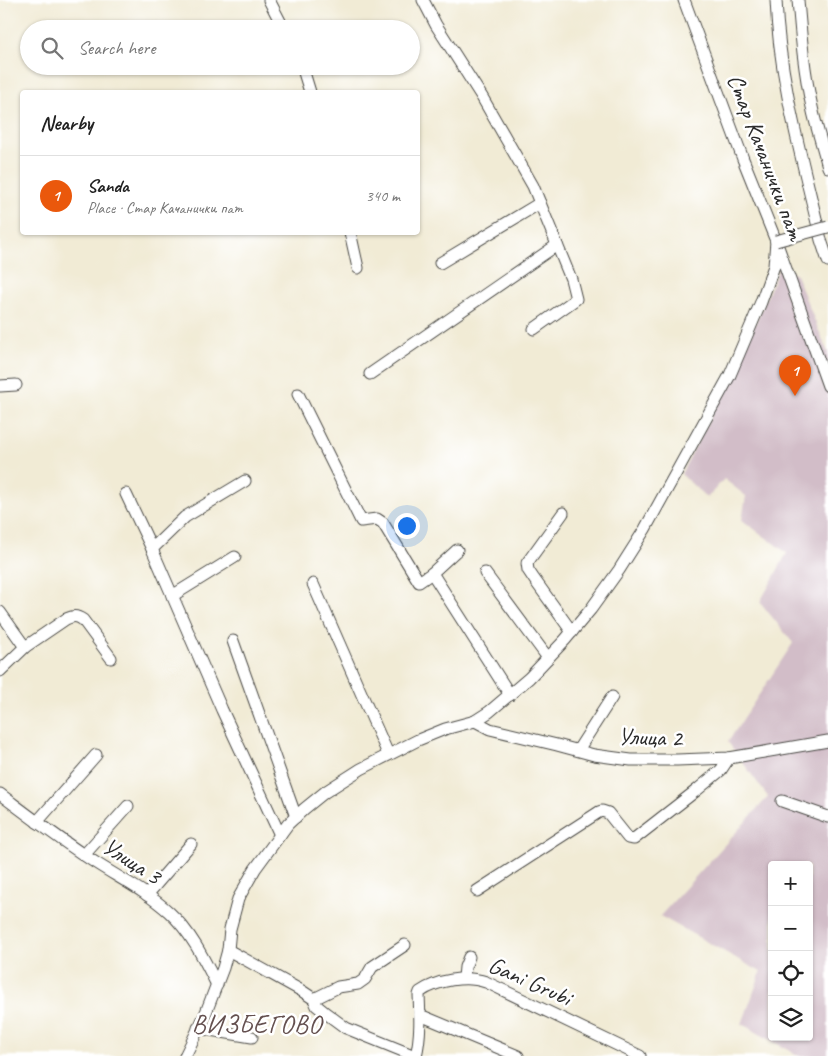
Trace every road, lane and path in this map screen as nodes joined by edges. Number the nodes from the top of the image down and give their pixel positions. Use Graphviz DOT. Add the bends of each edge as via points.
graph roads {
  1 [pos="269,0"];
  2 [pos="423,0"];
  3 [pos="684,0"];
  4 [pos="776,0"];
  5 [pos="798,0"];
  6 [pos="279,20"];
  7 [pos="305,75"];
  8 [pos="309,90"];
  9 [pos="828,167"];
  10 [pos="540,203"];
  11 [pos="828,227"];
  12 [pos="351,235"];
  13 [pos="776,241"];
  14 [pos="557,245"];
  15 [pos="828,261"];
  16 [pos="440,263"];
  17 [pos="358,268"];
  18 [pos="534,329"];
  19 [pos="370,374"];
  20 [pos="16,384"];
  21 [pos="0,386"];
  22 [pos="828,386"];
  23 [pos="298,394"];
  24 [pos="245,482"];
  25 [pos="126,494"];
  26 [pos="563,513"];
  27 [pos="152,549"];
  28 [pos="457,550"];
  29 [pos="235,557"];
  30 [pos="432,573"];
  31 [pos="484,573"];
  32 [pos="313,584"];
  33 [pos="172,596"];
  34 [pos="0,612"];
  35 [pos="572,632"];
  36 [pos="234,641"];
  37 [pos="25,647"];
  38 [pos="111,658"];
  39 [pos="548,658"];
  40 [pos="0,672"];
  41 [pos="510,695"];
  42 [pos="612,697"];
  43 [pos="475,721"];
  44 [pos="828,741"];
  45 [pos="578,750"];
  46 [pos="388,754"];
  47 [pos="96,755"];
  48 [pos="728,758"];
  49 [pos="0,794"];
  50 [pos="782,801"];
  51 [pos="128,806"];
  52 [pos="296,817"];
  53 [pos="828,817"];
  54 [pos="37,822"];
  55 [pos="280,834"];
  56 [pos="191,844"];
  57 [pos="84,855"];
  58 [pos="477,891"];
  59 [pos="147,895"];
  60 [pos="406,945"];
  61 [pos="228,950"];
  62 [pos="469,957"];
  63 [pos="464,978"];
  64 [pos="217,985"];
  65 [pos="314,999"];
  66 [pos="420,1015"];
  67 [pos="198,1028"];
  68 [pos="252,1037"];
  69 [pos="185,1056"];
  70 [pos="416,1056"];
  71 [pos="518,1056"];
  72 [pos="640,1056"];
  1 -- 6 [label="street"];
  2 -- 10 [label="street" via="482,97"];
  3 -- 13 [label="street, Стар Качанички пат"];
  4 -- 15 [label="street" via="788,96"];
  5 -- 9 [label="street" via="812,109"];
  7 -- 8 [label="street"];
  10 -- 14 [label="street"];
  10 -- 16 [label="street"];
  11 -- 13 [label="street, bridge"];
  12 -- 17 [label="street"];
  13 -- 22 [label="street, Стар Качанички пат"];
  13 -- 35 [label="street" via="774,266 730,375 645,529"];
  14 -- 18 [label="street" via="576,299"];
  14 -- 19 [label="street"];
  20 -- 21 [label="street"];
  23 -- 30 [label="street" via="361,521 377,519 384,523 419,582"];
  24 -- 27 [label="street" via="185,517"];
  25 -- 27 [label="street"];
  26 -- 35 [label="street" via="527,563 528,570"];
  27 -- 33 [label="street"];
  28 -- 30 [label="street"];
  29 -- 33 [label="street"];
  30 -- 41 [label="street"];
  31 -- 39 [label="street"];
  32 -- 46 [label="street"];
  33 -- 55 [label="street"];
  34 -- 37 [label="street"];
  35 -- 39 [label="street"];
  36 -- 52 [label="street"];
  37 -- 38 [label="street" via="66,618 77,616"];
  37 -- 40 [label="street"];
  39 -- 41 [label="street"];
  41 -- 43 [label="street"];
  42 -- 45 [label="street"];
  43 -- 45 [label="street, Улица 2" via="490,729"];
  43 -- 46 [label="street" via="427,736"];
  44 -- 48 [label="street, Улица 2"];
  45 -- 48 [label="street, Улица 2" via="631,760"];
  46 -- 52 [label="street" via="325,792"];
  47 -- 54 [label="street"];
  48 -- 58 [label="street" via="721,770 634,839 628,838 608,813 599,812"];
  49 -- 54 [label="street, Улица 3"];
  50 -- 53 [label="street"];
  51 -- 57 [label="street"];
  52 -- 55 [label="street"];
  54 -- 57 [label="street, Улица 3"];
  55 -- 61 [label="street" via="238,899"];
  56 -- 59 [label="street"];
  57 -- 59 [label="street, Улица 3"];
  59 -- 64 [label="street, Улица 3" via="184,928"];
  60 -- 65 [label="street" via="372,967 358,984 338,987"];
  61 -- 64 [label="street"];
  61 -- 65 [label="street, Gani Grubi"];
  62 -- 63 [label="street"];
  63 -- 66 [label="street, Gani Grubi" via="420,992"];
  63 -- 72 [label="street, Gani Grubi" via="486,982"];
  64 -- 67 [label="street"];
  65 -- 70 [label="street, Gani Grubi" via="317,1006 346,1028"];
  66 -- 70 [label="street, Gani Grubi"];
  66 -- 71 [label="street"];
  67 -- 68 [label="street"];
  67 -- 69 [label="street"];
}
